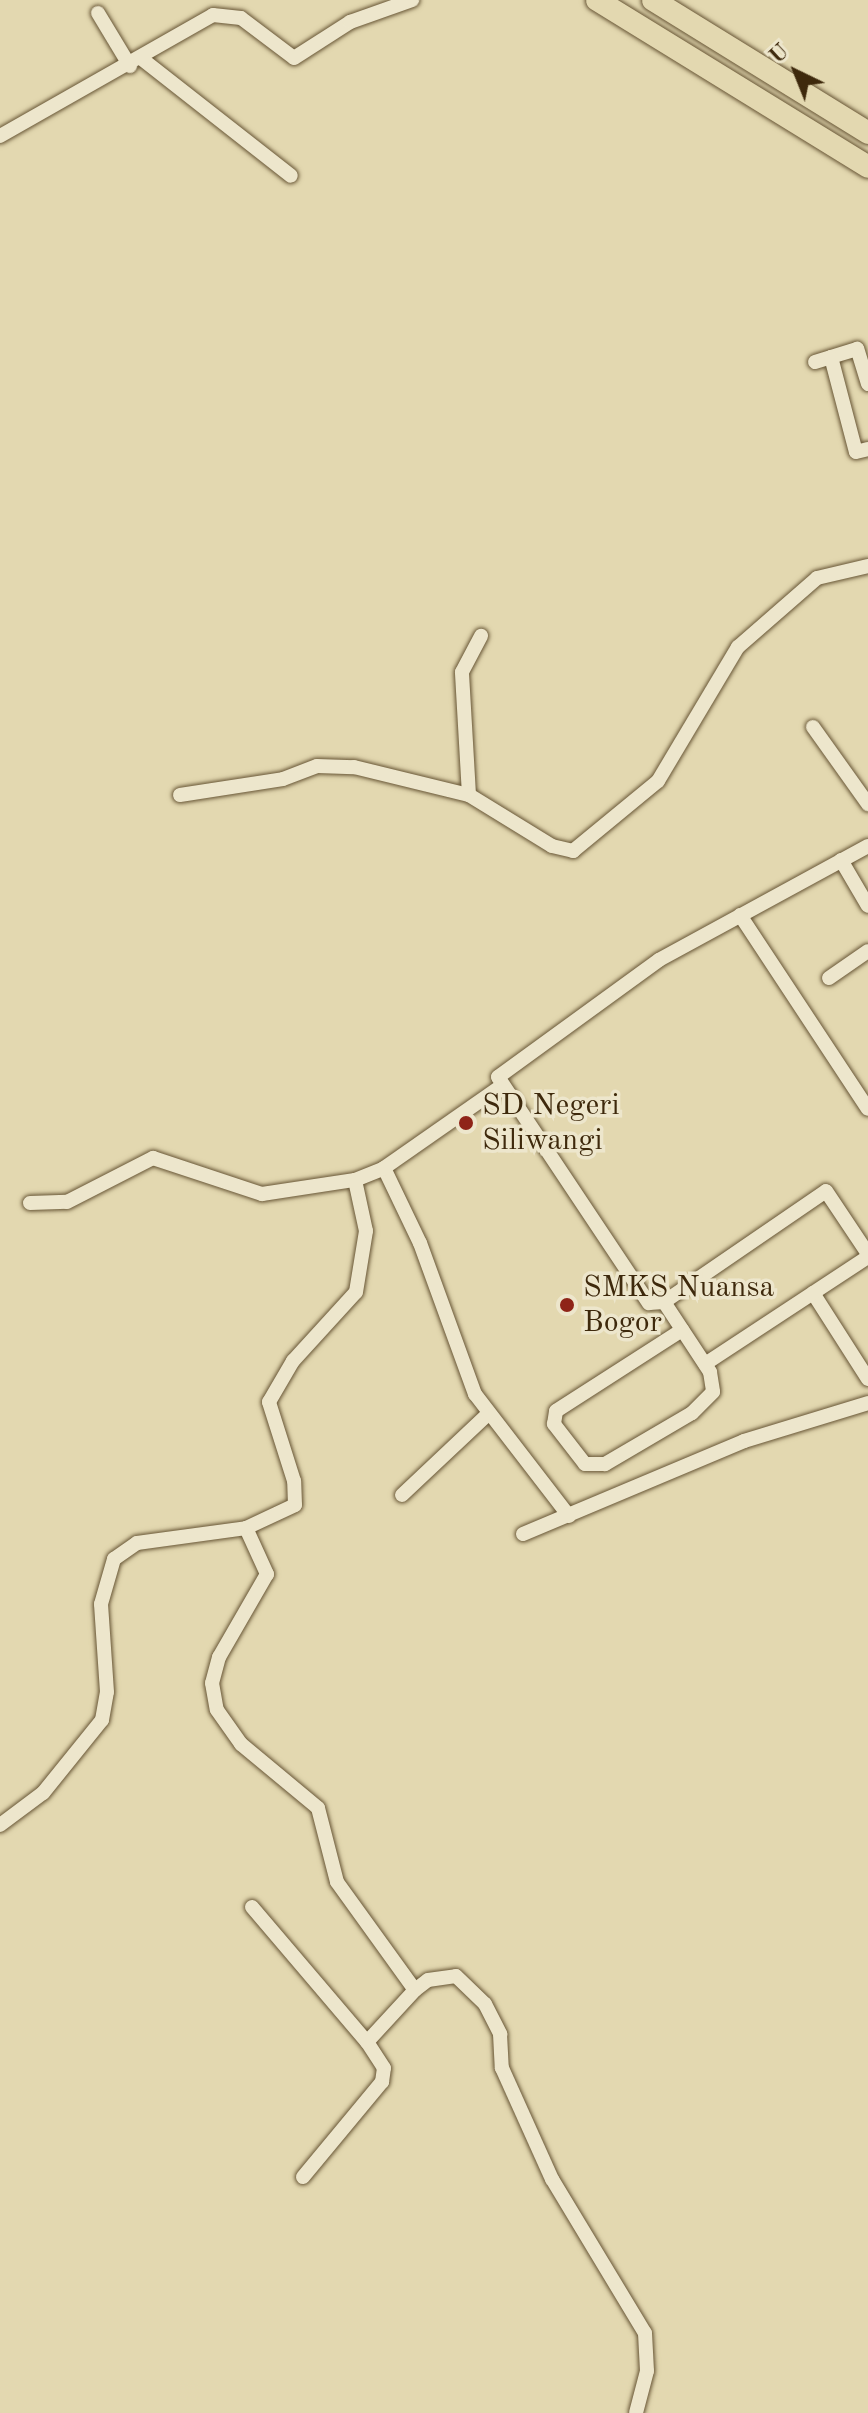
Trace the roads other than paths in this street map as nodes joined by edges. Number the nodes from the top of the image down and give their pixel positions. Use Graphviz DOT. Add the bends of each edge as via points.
graph roads {
  1 [pos="412,0"];
  2 [pos="597,0"];
  3 [pos="653,0"];
  4 [pos="98,13"];
  5 [pos="136,62"];
  6 [pos="868,133"];
  7 [pos="0,136"];
  8 [pos="868,167"];
  9 [pos="291,176"];
  10 [pos="831,357"];
  11 [pos="815,362"];
  12 [pos="867,380"];
  13 [pos="868,449"];
  14 [pos="868,566"];
  15 [pos="481,636"];
  16 [pos="813,727"];
  17 [pos="180,795"];
  18 [pos="469,795"];
  19 [pos="868,804"];
  20 [pos="868,846"];
  21 [pos="841,860"];
  22 [pos="868,906"];
  23 [pos="740,915"];
  24 [pos="868,951"];
  25 [pos="829,978"];
  26 [pos="500,1087"];
  27 [pos="868,1109"];
  28 [pos="384,1168"];
  29 [pos="355,1180"];
  30 [pos="30,1203"];
  31 [pos="868,1256"];
  32 [pos="813,1293"];
  33 [pos="664,1302"];
  34 [pos="682,1330"];
  35 [pos="705,1364"];
  36 [pos="868,1379"];
  37 [pos="868,1403"];
  38 [pos="488,1414"];
  39 [pos="402,1495"];
  40 [pos="569,1516"];
  41 [pos="246,1528"];
  42 [pos="523,1534"];
  43 [pos="0,1825"];
  44 [pos="252,1907"];
  45 [pos="415,1990"];
  46 [pos="367,2042"];
  47 [pos="303,2177"];
  48 [pos="636,2413"];
  1 -- 5 [label="street" via="350,22 299,57 223,13"];
  2 -- 8 [label="highway"];
  3 -- 6 [label="highway"];
  4 -- 5 [label="street"];
  5 -- 7 [label="street"];
  5 -- 9 [label="street"];
  10 -- 11 [label="street"];
  10 -- 12 [label="street" via="857,349"];
  10 -- 13 [label="street" via="856,452"];
  14 -- 18 [label="street" via="836,570 809,582 738,647 658,781 579,848 559,850"];
  15 -- 18 [label="street" via="462,672"];
  16 -- 19 [label="street"];
  17 -- 18 [label="street" via="250,786 333,765 421,779"];
  20 -- 21 [label="street"];
  21 -- 22 [label="street"];
  21 -- 23 [label="street"];
  23 -- 26 [label="street" via="659,960 500,1073"];
  23 -- 27 [label="street"];
  24 -- 25 [label="street"];
  26 -- 28 [label="street"];
  26 -- 33 [label="street" via="646,1300"];
  28 -- 29 [label="street"];
  28 -- 38 [label="street" via="420,1243 462,1365"];
  29 -- 30 [label="street" via="262,1194 153,1158 67,1202"];
  29 -- 41 [label="street" via="366,1231 356,1292 293,1361 269,1402 294,1481 295,1505"];
  31 -- 32 [label="street"];
  31 -- 33 [label="street" via="826,1191"];
  32 -- 35 [label="street"];
  32 -- 36 [label="street"];
  33 -- 34 [label="street"];
  34 -- 35 [label="street"];
  34 -- 35 [label="street" via="561,1405 553,1420 564,1440 585,1464 605,1464 704,1404 714,1385"];
  37 -- 40 [label="street" via="744,1441"];
  38 -- 39 [label="street"];
  38 -- 40 [label="street"];
  40 -- 42 [label="street"];
  41 -- 43 [label="street" via="137,1543 114,1559 101,1604 107,1692 102,1720 43,1793"];
  41 -- 45 [label="street" via="267,1574 219,1657 212,1683 217,1710 241,1744 318,1808 337,1882"];
  44 -- 46 [label="street"];
  45 -- 46 [label="street"];
  45 -- 48 [label="street" via="428,1980 456,1976 495,2021 502,2068 547,2170 645,2333 647,2371"];
  46 -- 47 [label="street" via="385,2076"];
}
